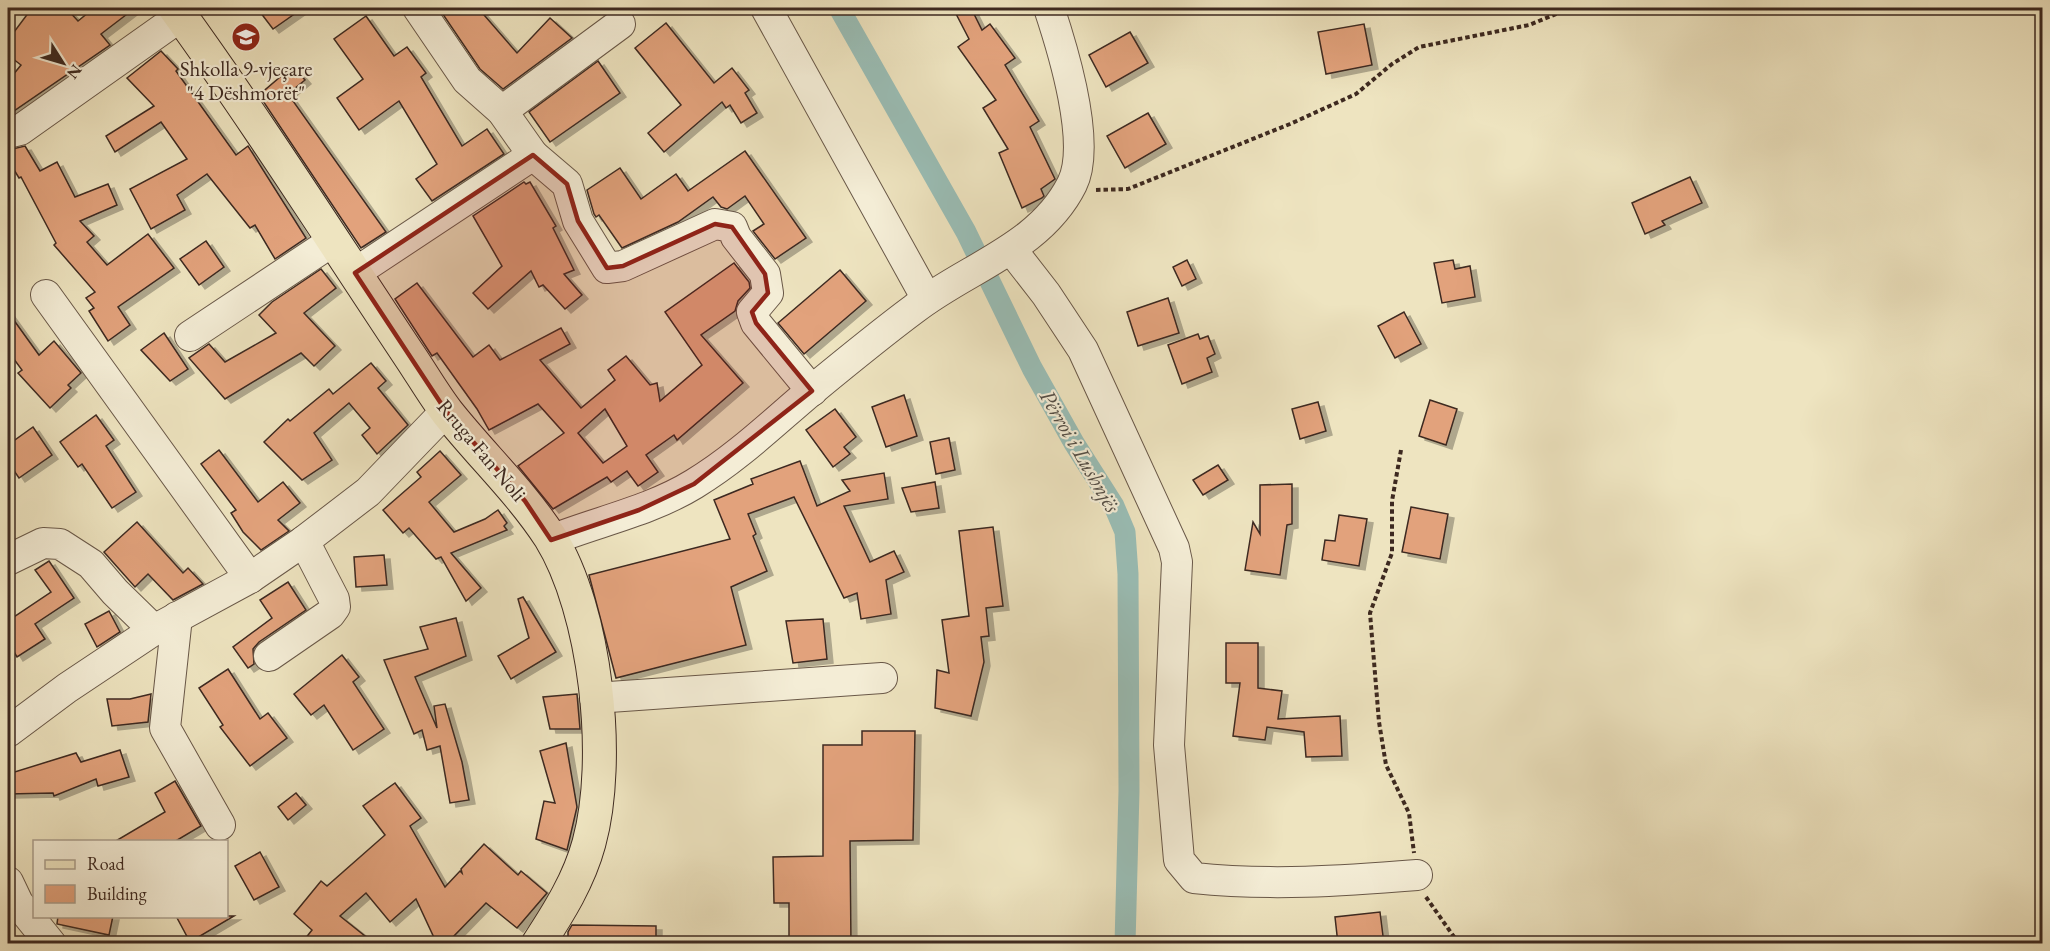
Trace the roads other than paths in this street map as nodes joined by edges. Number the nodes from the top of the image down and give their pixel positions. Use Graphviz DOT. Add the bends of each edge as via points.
graph roads {
  1 [pos="418,8"];
  2 [pos="766,8"];
  3 [pos="1049,8"];
  4 [pos="178,12"];
  5 [pos="620,24"];
  6 [pos="502,111"];
  7 [pos="8,133"];
  8 [pos="533,155"];
  9 [pos="333,241"];
  10 [pos="1008,252"];
  11 [pos="355,273"];
  12 [pos="936,293"];
  13 [pos="46,295"];
  14 [pos="190,336"];
  15 [pos="812,391"];
  16 [pos="446,411"];
  17 [pos="551,540"];
  18 [pos="304,541"];
  19 [pos="8,560"];
  20 [pos="250,578"];
  21 [pos="166,624"];
  22 [pos="269,656"];
  23 [pos="882,678"];
  24 [pos="595,698"];
  25 [pos="8,732"];
  26 [pos="219,825"];
  27 [pos="1417,875"];
  28 [pos="8,882"];
  29 [pos="51,944"];
  30 [pos="538,944"];
  1 -- 6 [label="street" via="467,80"];
  2 -- 12 [label="street"];
  3 -- 10 [label="street" via="1078,124 1079,159 1072,185 1044,220"];
  4 -- 7 [label="street" via="20,130"];
  4 -- 9 [label="main road, Rruga Fan Noli"];
  5 -- 6 [label="street"];
  6 -- 8 [label="street"];
  8 -- 11 [label="street"];
  8 -- 15 [label="street" via="567,184 578,221 607,268 623,266 715,224 732,227 765,274 768,293 752,312 756,323"];
  9 -- 11 [label="main road, Rruga Fan Noli"];
  9 -- 14 [label="street"];
  10 -- 12 [label="street"];
  10 -- 27 [label="street" via="1046,294 1083,350 1174,548 1177,562 1169,745 1179,860 1194,878 1231,882 1317,883"];
  11 -- 16 [label="main road, Rruga Fan Noli"];
  12 -- 15 [label="street"];
  13 -- 20 [label="street"];
  15 -- 17 [label="street" via="753,442 694,484 639,510"];
  16 -- 17 [label="main road, Rruga Fan Noli" via="525,501"];
  16 -- 18 [label="street" via="368,492"];
  17 -- 24 [label="main road, Rruga Fan Noli" via="573,589"];
  18 -- 20 [label="street"];
  18 -- 22 [label="street" via="334,599 334,607 330,614"];
  19 -- 21 [label="street" via="43,543 60,544 92,564 115,592"];
  20 -- 21 [label="street"];
  21 -- 25 [label="street" via="67,688"];
  21 -- 26 [label="street" via="165,728"];
  23 -- 24 [label="street"];
  24 -- 30 [label="main road, Rruga Fan Noli" via="601,772 597,811 577,878"];
  28 -- 29 [label="street" via="18,903"];
}
